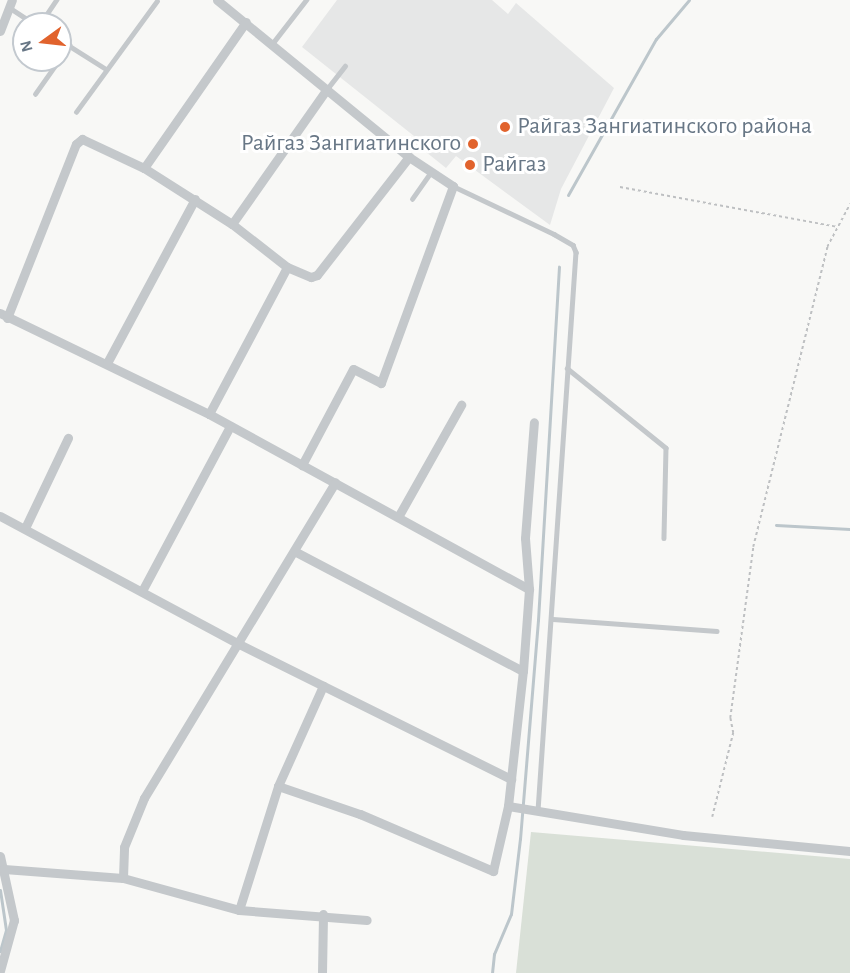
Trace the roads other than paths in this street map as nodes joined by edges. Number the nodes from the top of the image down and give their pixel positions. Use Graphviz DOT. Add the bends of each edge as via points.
graph roads {
  1 [pos="217,0"];
  2 [pos="306,0"];
  3 [pos="157,2"];
  4 [pos="10,4"];
  5 [pos="246,22"];
  6 [pos="0,31"];
  7 [pos="272,44"];
  8 [pos="72,47"];
  9 [pos="345,66"];
  10 [pos="106,69"];
  11 [pos="50,72"];
  12 [pos="327,89"];
  13 [pos="35,94"];
  14 [pos="76,112"];
  15 [pos="410,157"];
  16 [pos="144,168"];
  17 [pos="432,171"];
  18 [pos="453,186"];
  19 [pos="195,199"];
  20 [pos="412,199"];
  21 [pos="232,224"];
  22 [pos="287,267"];
  23 [pos="4,315"];
  24 [pos="107,363"];
  25 [pos="567,368"];
  26 [pos="461,405"];
  27 [pos="209,414"];
  28 [pos="534,422"];
  29 [pos="230,426"];
  30 [pos="68,438"];
  31 [pos="302,465"];
  32 [pos="334,482"];
  33 [pos="0,516"];
  34 [pos="398,517"];
  35 [pos="26,528"];
  36 [pos="664,538"];
  37 [pos="296,552"];
  38 [pos="529,589"];
  39 [pos="142,591"];
  40 [pos="554,619"];
  41 [pos="717,631"];
  42 [pos="238,644"];
  43 [pos="523,671"];
  44 [pos="323,686"];
  45 [pos="511,779"];
  46 [pos="278,786"];
  47 [pos="518,807"];
  48 [pos="538,811"];
  49 [pos="850,851"];
  50 [pos="0,856"];
  51 [pos="4,869"];
  52 [pos="123,878"];
  53 [pos="239,910"];
  54 [pos="322,914"];
  55 [pos="367,920"];
  56 [pos="0,971"];
  57 [pos="322,973"];
  1 -- 5 [label="street"];
  2 -- 7 [label="lane"];
  3 -- 10 [label="lane"];
  4 -- 6 [label="street"];
  5 -- 7 [label="street"];
  5 -- 16 [label="street"];
  7 -- 12 [label="street"];
  8 -- 10 [label="lane"];
  9 -- 12 [label="lane"];
  10 -- 14 [label="lane"];
  11 -- 13 [label="lane"];
  12 -- 15 [label="street"];
  12 -- 21 [label="street"];
  15 -- 17 [label="street"];
  15 -- 22 [label="street" via="317,275 303,277"];
  16 -- 19 [label="street"];
  16 -- 23 [label="street" via="90,141 82,139 76,144"];
  17 -- 18 [label="street"];
  17 -- 20 [label="lane"];
  18 -- 25 [label="lane" via="573,245 576,281"];
  18 -- 31 [label="street" via="381,383 353,369"];
  19 -- 21 [label="street"];
  19 -- 24 [label="street"];
  21 -- 22 [label="street"];
  22 -- 27 [label="street"];
  23 -- 24 [label="street"];
  24 -- 27 [label="street"];
  25 -- 36 [label="lane" via="666,448"];
  25 -- 40 [label="lane"];
  26 -- 34 [label="street"];
  27 -- 29 [label="street"];
  28 -- 38 [label="street" via="525,538"];
  29 -- 31 [label="street"];
  29 -- 39 [label="street"];
  30 -- 35 [label="street"];
  31 -- 32 [label="street"];
  32 -- 34 [label="street"];
  32 -- 37 [label="street"];
  33 -- 35 [label="street"];
  34 -- 38 [label="street"];
  35 -- 39 [label="street"];
  37 -- 42 [label="street"];
  37 -- 43 [label="street"];
  38 -- 43 [label="street"];
  39 -- 42 [label="street"];
  40 -- 41 [label="lane"];
  40 -- 48 [label="lane"];
  42 -- 44 [label="street"];
  42 -- 52 [label="street" via="144,798 124,846"];
  43 -- 45 [label="street"];
  44 -- 45 [label="street"];
  44 -- 46 [label="street"];
  45 -- 47 [label="street"];
  46 -- 47 [label="street" via="360,814 494,871"];
  46 -- 53 [label="street"];
  47 -- 48 [label="street"];
  48 -- 49 [label="street" via="683,835"];
  50 -- 51 [label="street"];
  51 -- 52 [label="street"];
  51 -- 56 [label="street" via="14,920"];
  52 -- 53 [label="street"];
  53 -- 54 [label="street"];
  54 -- 55 [label="street"];
  54 -- 57 [label="street"];
}
